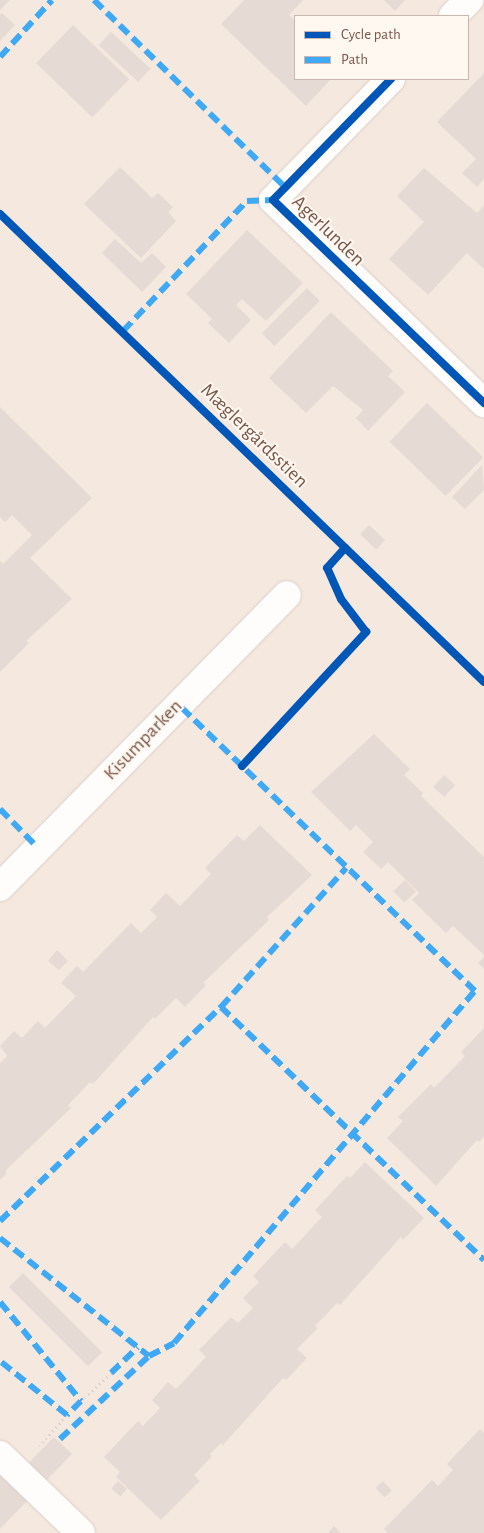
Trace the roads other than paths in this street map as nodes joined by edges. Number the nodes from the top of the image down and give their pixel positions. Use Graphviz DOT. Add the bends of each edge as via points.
graph roads {
  1 [pos="469,0"];
  2 [pos="454,15"];
  3 [pos="390,80"];
  4 [pos="484,403"];
  5 [pos="287,595"];
  6 [pos="0,887"];
  7 [pos="0,1455"];
  8 [pos="81,1533"];
  1 -- 2 [label="street"];
  3 -- 4 [label="street, Agerlunden" via="273,200"];
  5 -- 6 [label="street, Kisumparken"];
  7 -- 8 [label="street"];
}
